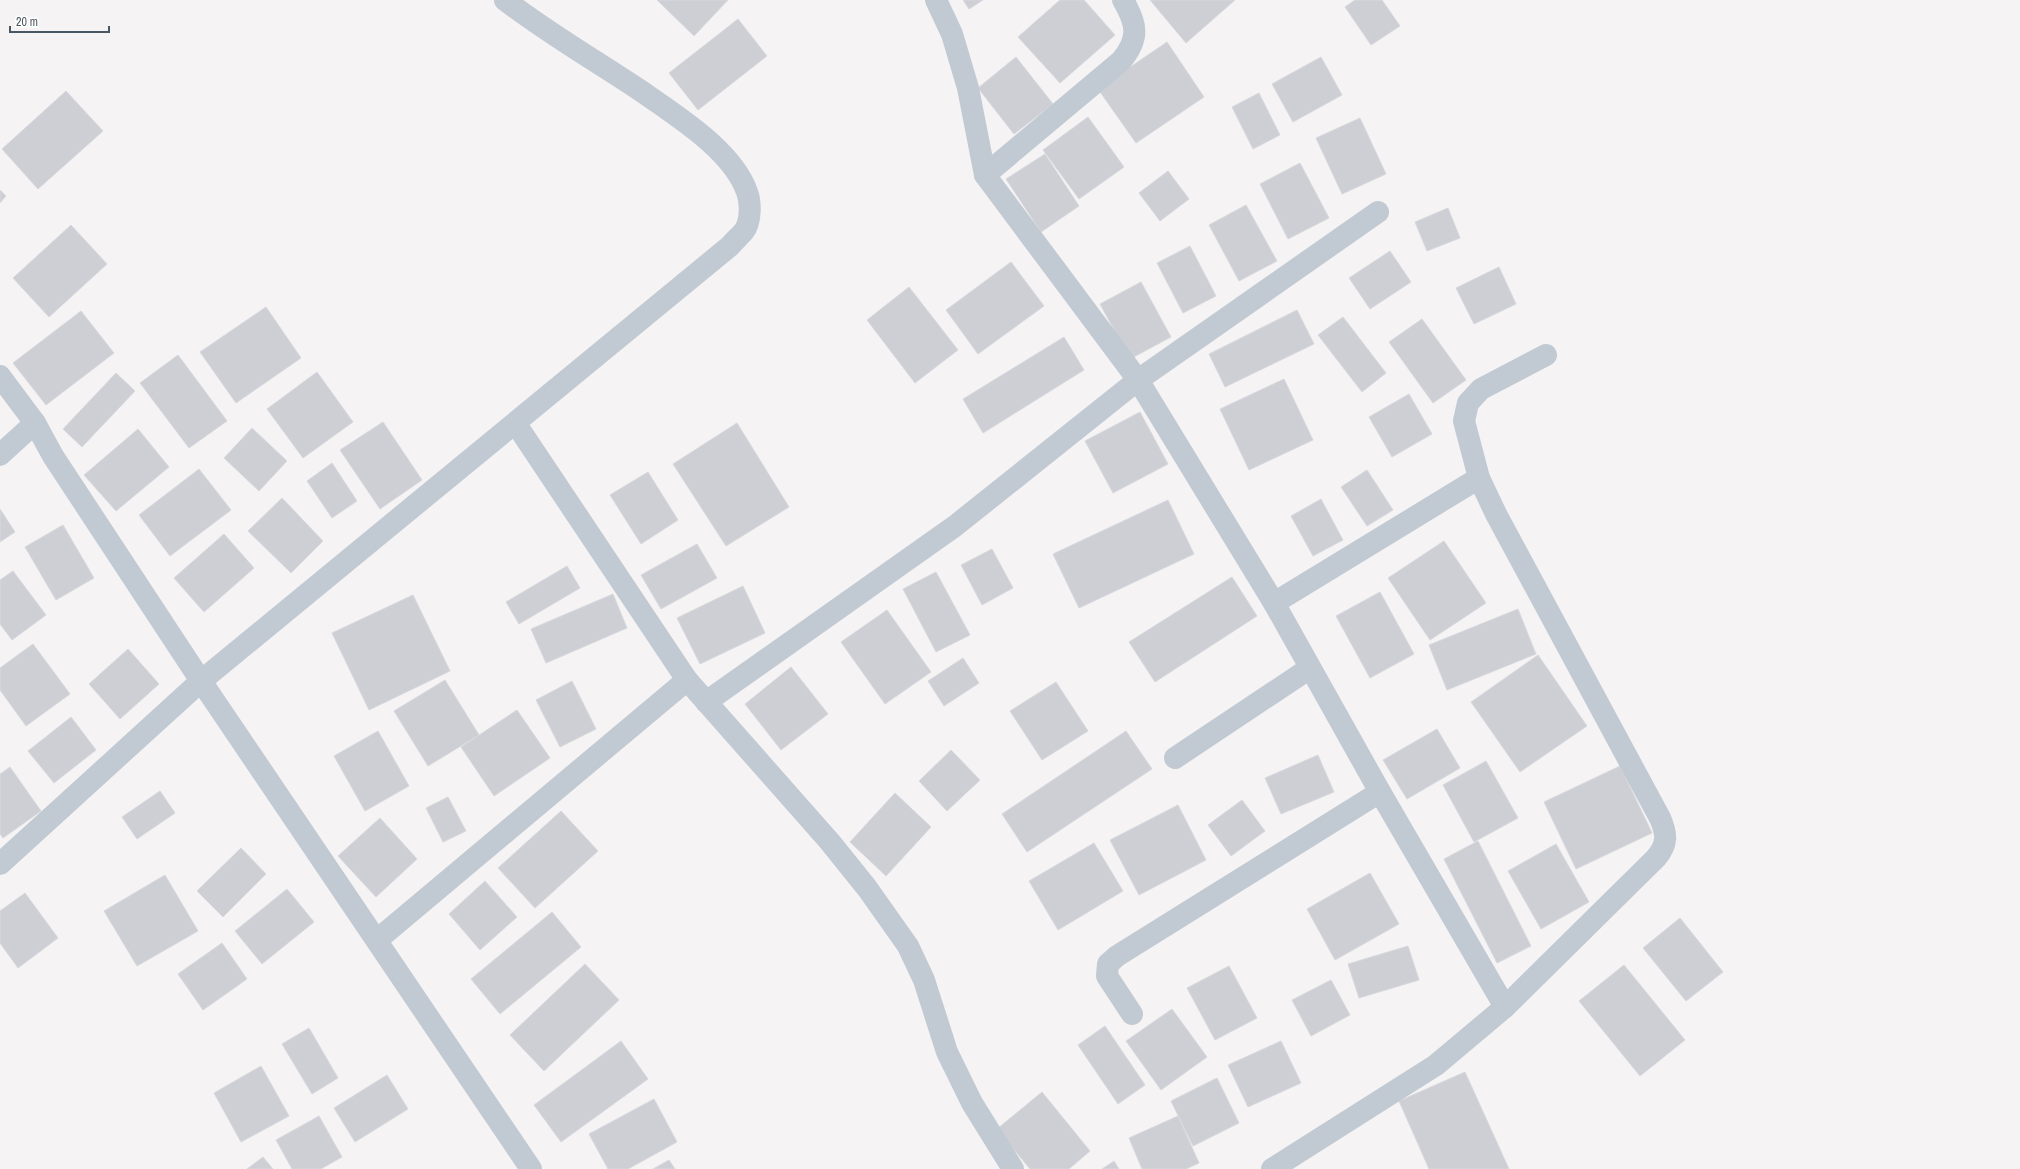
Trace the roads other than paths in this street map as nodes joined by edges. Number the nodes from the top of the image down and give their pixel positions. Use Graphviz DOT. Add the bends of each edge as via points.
graph roads {
  1 [pos="505,0"];
  2 [pos="936,0"];
  3 [pos="1123,0"];
  4 [pos="985,175"];
  5 [pos="1378,212"];
  6 [pos="1546,355"];
  7 [pos="0,376"];
  8 [pos="1138,380"];
  9 [pos="35,423"];
  10 [pos="516,424"];
  11 [pos="0,455"];
  12 [pos="1479,478"];
  13 [pos="1274,604"];
  14 [pos="1310,668"];
  15 [pos="688,680"];
  16 [pos="202,681"];
  17 [pos="706,702"];
  18 [pos="1175,758"];
  19 [pos="1380,792"];
  20 [pos="0,864"];
  21 [pos="377,940"];
  22 [pos="1505,1007"];
  23 [pos="1132,1014"];
  24 [pos="531,1169"];
  25 [pos="1013,1169"];
  26 [pos="1272,1169"];
  1 -- 10 [label="street" via="676,115 716,146 748,193 749,212 745,230 730,246"];
  2 -- 4 [label="street" via="952,34 968,88"];
  3 -- 4 [label="street" via="1132,16 1135,36 1121,61"];
  4 -- 8 [label="street"];
  5 -- 8 [label="street"];
  6 -- 12 [label="street" via="1481,389 1468,403 1464,421"];
  7 -- 9 [label="street"];
  8 -- 13 [label="street"];
  8 -- 17 [label="street" via="954,526"];
  9 -- 11 [label="street"];
  9 -- 16 [label="street" via="53,456"];
  10 -- 15 [label="street"];
  10 -- 16 [label="street"];
  12 -- 13 [label="street"];
  12 -- 22 [label="street" via="1660,818 1666,837 1666,844 1656,858"];
  13 -- 14 [label="street"];
  14 -- 18 [label="street"];
  14 -- 19 [label="street"];
  15 -- 17 [label="street"];
  15 -- 21 [label="street"];
  16 -- 20 [label="street"];
  16 -- 21 [label="street"];
  17 -- 25 [label="street" via="830,842 908,946 924,980 948,1052 972,1102"];
  19 -- 22 [label="street"];
  19 -- 23 [label="street" via="1112,960 1108,964 1107,976"];
  21 -- 24 [label="street"];
  22 -- 26 [label="street" via="1436,1065"];
}
